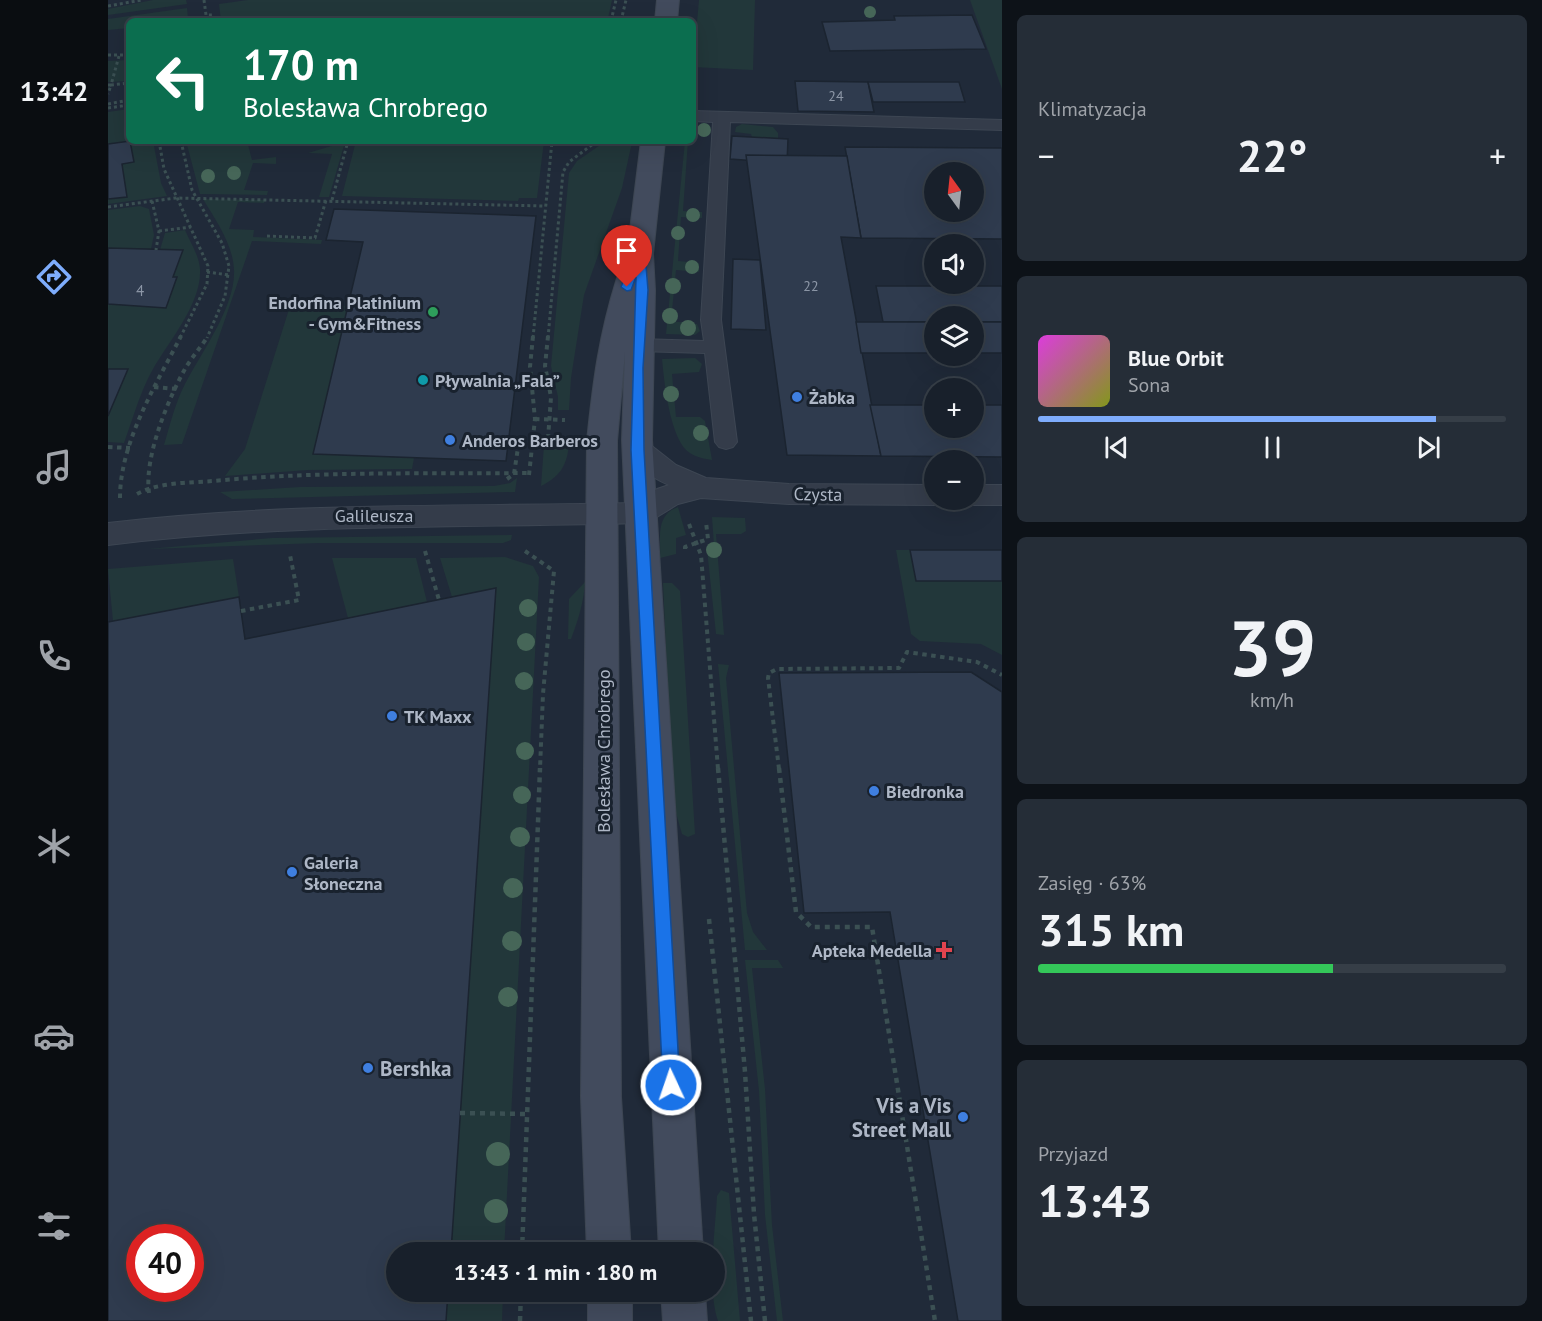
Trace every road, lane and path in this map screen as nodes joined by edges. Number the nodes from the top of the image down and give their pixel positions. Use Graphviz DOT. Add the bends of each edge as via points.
graph roads {
  1 [pos="142,0"];
  2 [pos="204,0"];
  3 [pos="616,0"];
  4 [pos="626,0"];
  5 [pos="668,0"];
  6 [pos="108,6"];
  7 [pos="214,18"];
  8 [pos="612,18"];
  9 [pos="622,18"];
  10 [pos="666,18"];
  11 [pos="108,55"];
  12 [pos="119,56"];
  13 [pos="126,56"];
  14 [pos="126,83"];
  15 [pos="109,85"];
  16 [pos="108,94"];
  17 [pos="126,102"];
  18 [pos="126,103"];
  19 [pos="108,104"];
  20 [pos="108,108"];
  21 [pos="696,116"];
  22 [pos="722,118"];
  23 [pos="1002,125"];
  24 [pos="160,144"];
  25 [pos="182,144"];
  26 [pos="347,144"];
  27 [pos="552,144"];
  28 [pos="593,144"];
  29 [pos="653,144"];
  30 [pos="176,198"];
  31 [pos="196,198"];
  32 [pos="332,200"];
  33 [pos="152,201"];
  34 [pos="325,202"];
  35 [pos="545,206"];
  36 [pos="108,207"];
  37 [pos="192,226"];
  38 [pos="159,231"];
  39 [pos="267,236"];
  40 [pos="156,250"];
  41 [pos="640,254"];
  42 [pos="207,272"];
  43 [pos="229,275"];
  44 [pos="639,345"];
  45 [pos="713,347"];
  46 [pos="154,387"];
  47 [pos="177,389"];
  48 [pos="533,439"];
  49 [pos="548,439"];
  50 [pos="602,441"];
  51 [pos="726,442"];
  52 [pos="108,447"];
  53 [pos="129,448"];
  54 [pos="638,450"];
  55 [pos="529,473"];
  56 [pos="514,474"];
  57 [pos="503,480"];
  58 [pos="249,484"];
  59 [pos="238,485"];
  60 [pos="692,490"];
  61 [pos="924,495"];
  62 [pos="984,495"];
  63 [pos="1002,495"];
  64 [pos="119,505"];
  65 [pos="641,513"];
  66 [pos="602,515"];
  67 [pos="108,534"];
  68 [pos="697,543"];
  69 [pos="414,550"];
  70 [pos="425,550"];
  71 [pos="436,550"];
  72 [pos="523,550"];
  73 [pos="301,551"];
  74 [pos="685,556"];
  75 [pos="439,600"];
  76 [pos="242,611"];
  77 [pos="1002,675"];
  78 [pos="708,908"];
  79 [pos="460,1113"];
  80 [pos="528,1114"];
  81 [pos="522,1242"];
  82 [pos="608,1242"];
  83 [pos="680,1242"];
  84 [pos="521,1302"];
  85 [pos="610,1302"];
  86 [pos="520,1321"];
  87 [pos="610,1321"];
  88 [pos="751,1321"];
  89 [pos="765,1321"];
  90 [pos="935,1321"];
  1 -- 6 [label="path"];
  2 -- 7 [label="path" via="206,15"];
  3 -- 8 [label="path"];
  4 -- 9 [label="path"];
  5 -- 10 [label="street"];
  11 -- 12 [label="path"];
  12 -- 13 [label="path"];
  12 -- 15 [label="path"];
  14 -- 15 [label="path"];
  15 -- 16 [label="path"];
  17 -- 19 [label="path"];
  18 -- 20 [label="path"];
  21 -- 22 [label="lane"];
  22 -- 23 [label="lane"];
  22 -- 45 [label="lane" via="711,320"];
  24 -- 30 [label="path" via="164,169"];
  25 -- 31 [label="path"];
  26 -- 32 [label="path"];
  27 -- 35 [label="path"];
  28 -- 49 [label="path" via="569,162 563,172 545,366 551,397"];
  29 -- 41 [label="street, Bolesława Chrobrego"];
  30 -- 31 [label="path"];
  30 -- 33 [label="path"];
  30 -- 37 [label="path"];
  31 -- 34 [label="path"];
  31 -- 43 [label="path" via="226,255"];
  32 -- 34 [label="path"];
  32 -- 35 [label="path"];
  33 -- 36 [label="path"];
  33 -- 38 [label="path"];
  34 -- 39 [label="path" via="315,238"];
  35 -- 48 [label="path" via="530,367"];
  37 -- 38 [label="path"];
  37 -- 42 [label="path"];
  38 -- 40 [label="path"];
  41 -- 44 [label="street, Bolesława Chrobrego"];
  41 -- 50 [label="street, Bolesława Chrobrego" via="617,322"];
  42 -- 43 [label="path"];
  42 -- 46 [label="path" via="207,284"];
  43 -- 47 [label="path" via="224,300 210,332 188,364"];
  44 -- 45 [label="lane"];
  44 -- 54 [label="street, Bolesława Chrobrego"];
  45 -- 51 [label="lane"];
  46 -- 47 [label="path"];
  46 -- 53 [label="path"];
  47 -- 56 [label="path" via="155,446 148,490 199,481 285,475"];
  48 -- 49 [label="path"];
  48 -- 56 [label="path" via="517,443"];
  49 -- 50 [label="path"];
  50 -- 66 [label="street, Bolesława Chrobrego"];
  52 -- 53 [label="path"];
  53 -- 64 [label="path"];
  54 -- 60 [label="street, Czysta"];
  54 -- 65 [label="street, Bolesława Chrobrego"];
  55 -- 56 [label="path"];
  56 -- 57 [label="path"];
  58 -- 59 [label="path"];
  60 -- 61 [label="street, Czysta"];
  60 -- 65 [label="street, Czysta" via="656,502"];
  60 -- 68 [label="path" via="688,522"];
  60 -- 68 [label="path" via="708,539"];
  62 -- 63 [label="street"];
  65 -- 66 [label="street, Galileusza"];
  65 -- 83 [label="street, Bolesława Chrobrego"];
  66 -- 67 [label="street, Galileusza" via="306,516 201,522"];
  66 -- 82 [label="street, Bolesława Chrobrego" via="601,1097"];
  68 -- 74 [label="path" via="685,547"];
  68 -- 89 [label="path"];
  69 -- 70 [label="path"];
  70 -- 71 [label="path"];
  70 -- 75 [label="path"];
  72 -- 80 [label="path" via="554,571 543,694"];
  73 -- 76 [label="path" via="289,551 299,600"];
  77 -- 90 [label="path" via="976,660 907,652 899,668 777,669 768,678 796,912 811,927 872,927"];
  78 -- 88 [label="path"];
  79 -- 80 [label="path"];
  80 -- 81 [label="path"];
  84 -- 86 [label="path"];
  85 -- 87 [label="street"];
}
